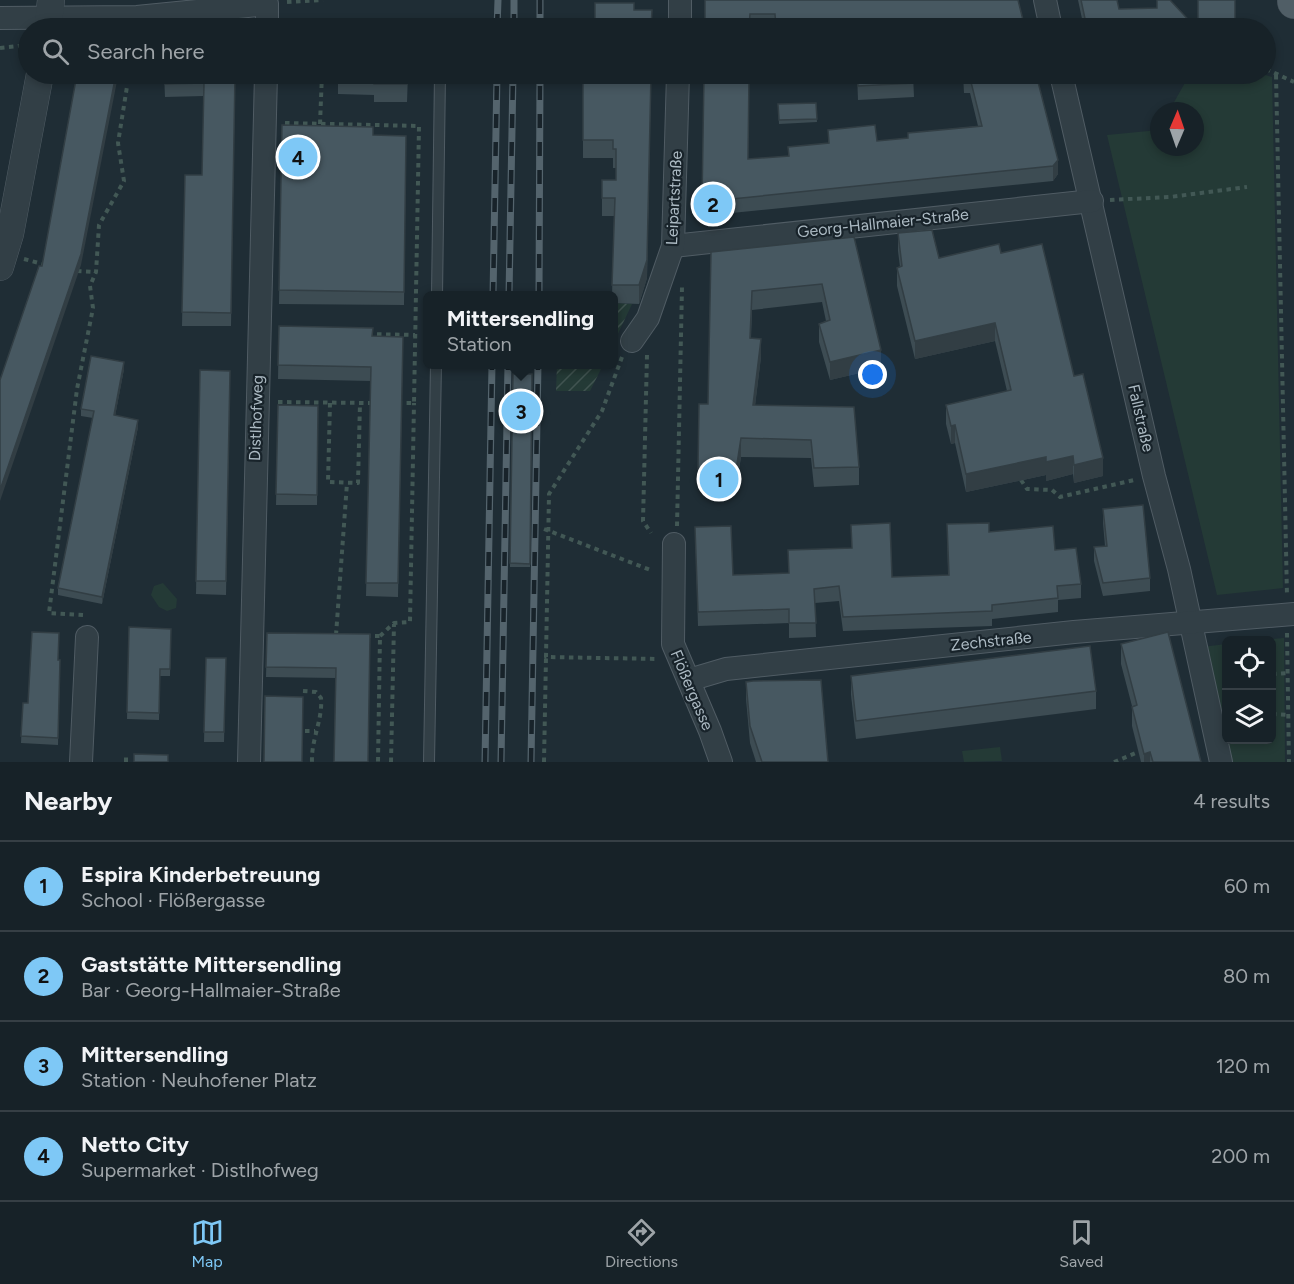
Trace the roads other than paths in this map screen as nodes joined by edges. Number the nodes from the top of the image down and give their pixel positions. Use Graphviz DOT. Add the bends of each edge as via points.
graph roads {
  1 [pos="680,0"];
  2 [pos="1045,0"];
  3 [pos="49,16"];
  4 [pos="0,18"];
  5 [pos="267,18"];
  6 [pos="680,18"];
  7 [pos="1049,18"];
  8 [pos="38,84"];
  9 [pos="266,84"];
  10 [pos="440,84"];
  11 [pos="678,84"];
  12 [pos="1063,84"];
  13 [pos="1092,201"];
  14 [pos="673,246"];
  15 [pos="10,262"];
  16 [pos="437,291"];
  17 [pos="633,341"];
  18 [pos="436,369"];
  19 [pos="674,544"];
  20 [pos="1291,614"];
  21 [pos="1190,621"];
  22 [pos="87,636"];
  23 [pos="689,681"];
  24 [pos="81,762"];
  25 [pos="249,762"];
  26 [pos="429,762"];
  27 [pos="721,762"];
  28 [pos="1221,762"];
  1 -- 6 [label="street"];
  2 -- 7 [label="street"];
  3 -- 4 [label="street"];
  3 -- 5 [label="street" via="137,17 267,4"];
  8 -- 15 [label="street" via="10,234"];
  9 -- 25 [label="street, Distlhofweg"];
  10 -- 16 [label="lane"];
  11 -- 14 [label="street, Leipartstraße"];
  12 -- 13 [label="street, Fallstraße"];
  13 -- 14 [label="street, Georg-Hallmaier-Straße"];
  13 -- 21 [label="street, Fallstraße"];
  14 -- 17 [label="street, Leipartstraße" via="648,318"];
  18 -- 26 [label="lane"];
  19 -- 23 [label="street, Flößergasse" via="672,637"];
  20 -- 21 [label="street, Zechstraße"];
  21 -- 23 [label="street, Zechstraße" via="726,669"];
  21 -- 28 [label="street, Fallstraße"];
  22 -- 24 [label="street"];
  23 -- 27 [label="street, Flößergasse"];
}
